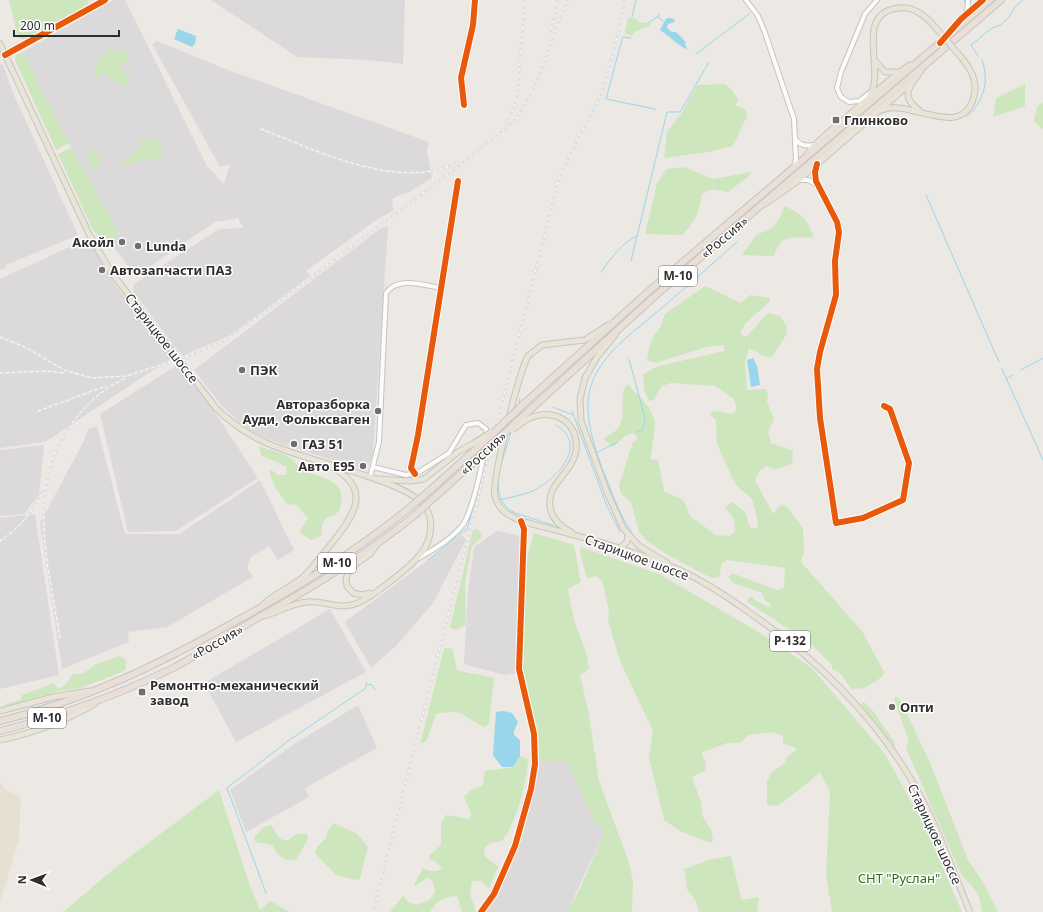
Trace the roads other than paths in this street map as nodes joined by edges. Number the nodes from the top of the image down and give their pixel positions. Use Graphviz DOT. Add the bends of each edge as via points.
graph roads {
  1 [pos="105,0"];
  2 [pos="475,0"];
  3 [pos="746,0"];
  4 [pos="877,0"];
  5 [pos="968,0"];
  6 [pos="983,0"];
  7 [pos="990,0"];
  8 [pos="1001,0"];
  9 [pos="967,14"];
  10 [pos="940,43"];
  11 [pos="0,44"];
  12 [pos="5,55"];
  13 [pos="923,58"];
  14 [pos="875,61"];
  15 [pos="929,62"];
  16 [pos="900,71"];
  17 [pos="912,82"];
  18 [pos="873,89"];
  19 [pos="868,99"];
  20 [pos="464,105"];
  21 [pos="877,112"];
  22 [pos="922,112"];
  23 [pos="863,124"];
  24 [pos="794,137"];
  25 [pos="839,139"];
  26 [pos="814,145"];
  27 [pos="799,164"];
  28 [pos="817,164"];
  29 [pos="792,170"];
  30 [pos="458,180"];
  31 [pos="798,180"];
  32 [pos="818,187"];
  33 [pos="755,211"];
  34 [pos="441,288"];
  35 [pos="625,313"];
  36 [pos="630,318"];
  37 [pos="884,406"];
  38 [pos="521,421"];
  39 [pos="475,446"];
  40 [pos="316,459"];
  41 [pos="373,467"];
  42 [pos="414,474"];
  43 [pos="372,478"];
  44 [pos="521,521"];
  45 [pos="628,534"];
  46 [pos="579,536"];
  47 [pos="376,546"];
  48 [pos="620,548"];
  49 [pos="415,561"];
  50 [pos="674,568"];
  51 [pos="380,588"];
  52 [pos="260,608"];
  53 [pos="261,616"];
  54 [pos="98,690"];
  55 [pos="102,699"];
  56 [pos="0,711"];
  57 [pos="2,720"];
  58 [pos="3,731"];
  59 [pos="0,740"];
  60 [pos="481,912"];
  61 [pos="970,912"];
  1 -- 12 [label="street"];
  2 -- 20 [label="street" via="473,25 461,78"];
  3 -- 24 [label="street" via="758,16 764,30 794,119"];
  4 -- 18 [label="street" via="865,14 838,84 841,96 849,102 859,101"];
  5 -- 9 [label="street"];
  6 -- 9 [label="street"];
  7 -- 10 [label="highway, «Россия» / М-10"];
  8 -- 15 [label="highway, «Россия» / М-10"];
  9 -- 10 [label="street"];
  10 -- 13 [label="highway, «Россия» / М-10"];
  11 -- 12 [label="main road, Старицкое шоссе"];
  12 -- 40 [label="main road, Старицкое шоссе" via="90,234 116,280 213,405 236,427 260,440"];
  13 -- 16 [label="main road"];
  13 -- 27 [label="highway, «Россия» / М-10"];
  14 -- 16 [label="main road" via="885,72"];
  14 -- 18 [label="main road"];
  14 -- 22 [label="main road, bridge" via="873,32 880,19 888,12 900,8 924,15 971,71 975,91 970,104 961,114 939,117"];
  15 -- 17 [label="main road"];
  15 -- 25 [label="highway, «Россия» / М-10"];
  16 -- 19 [label="main road"];
  17 -- 21 [label="main road"];
  17 -- 22 [label="main road" via="908,89 908,98 912,105"];
  18 -- 19 [label="main road"];
  19 -- 26 [label="main road"];
  21 -- 22 [label="main road" via="897,107"];
  21 -- 23 [label="main road"];
  23 -- 25 [label="main road"];
  23 -- 28 [label="main road"];
  24 -- 26 [label="street" via="803,145"];
  24 -- 29 [label="street" via="796,160"];
  25 -- 33 [label="highway, «Россия» / М-10"];
  26 -- 27 [label="main road"];
  27 -- 29 [label="highway, «Россия» / М-10"];
  28 -- 31 [label="main road"];
  28 -- 32 [label="street" via="815,175"];
  29 -- 35 [label="highway, «Россия» / М-10"];
  30 -- 34 [label="street"];
  31 -- 32 [label="street" via="811,181"];
  31 -- 33 [label="main road"];
  32 -- 37 [label="street" via="837,222 839,232 835,261 836,295 817,369 820,418 836,523 863,518 903,500 909,463 890,409"];
  33 -- 36 [label="highway, «Россия» / М-10"];
  34 -- 41 [label="street" via="403,283 386,293 379,442"];
  34 -- 42 [label="street" via="411,468"];
  35 -- 39 [label="highway, «Россия» / М-10, bridge"];
  35 -- 44 [label="main road, Старицкое шоссе" via="584,340 542,345 527,358 494,488 501,509"];
  36 -- 38 [label="highway, «Россия» / М-10"];
  36 -- 45 [label="main road" via="593,363 583,383 580,405 584,432 616,514"];
  38 -- 46 [label="main road" via="537,415 551,414 565,421 572,430 576,441 575,454 552,491 550,506 558,524"];
  38 -- 47 [label="highway, «Россия» / М-10, bridge"];
  39 -- 43 [label="main road" via="458,452 422,480"];
  39 -- 52 [label="highway, «Россия» / М-10, bridge" via="429,491 361,546"];
  40 -- 43 [label="main road, Старицкое шоссе"];
  40 -- 52 [label="main road" via="339,471 351,482 356,498 353,514 311,569"];
  41 -- 42 [label="street" via="406,475"];
  41 -- 43 [label="street"];
  42 -- 49 [label="street" via="433,465 449,453 466,425 476,423 485,427 477,486 466,521 442,544"];
  43 -- 49 [label="main road" via="408,492 419,500 428,512 430,536"];
  44 -- 46 [label="main road, Старицкое шоссе / Р-132"];
  44 -- 60 [label="street" via="524,529 519,669 534,734 535,764 531,789 515,846 494,894"];
  45 -- 48 [label="main road" via="627,542"];
  45 -- 50 [label="main road" via="643,548"];
  46 -- 48 [label="main road, Старицкое шоссе / Р-132"];
  47 -- 51 [label="main road" via="370,554 349,569 346,582 351,591 360,595"];
  47 -- 53 [label="highway, «Россия» / М-10" via="300,595"];
  48 -- 50 [label="main road, Старицкое шоссе / Р-132"];
  49 -- 51 [label="main road"];
  50 -- 61 [label="main road, Старицкое шоссе / Р-132" via="720,592 779,633 813,660 854,700 916,788"];
  51 -- 53 [label="main road" via="354,605 305,602"];
  52 -- 54 [label="highway, «Россия» / М-10" via="169,659"];
  53 -- 55 [label="highway, «Россия» / М-10" via="173,668"];
  54 -- 56 [label="main road" via="53,697"];
  54 -- 57 [label="highway, «Россия» / М-10"];
  55 -- 58 [label="highway, «Россия» / М-10"];
  55 -- 59 [label="main road" via="56,724"];
}
